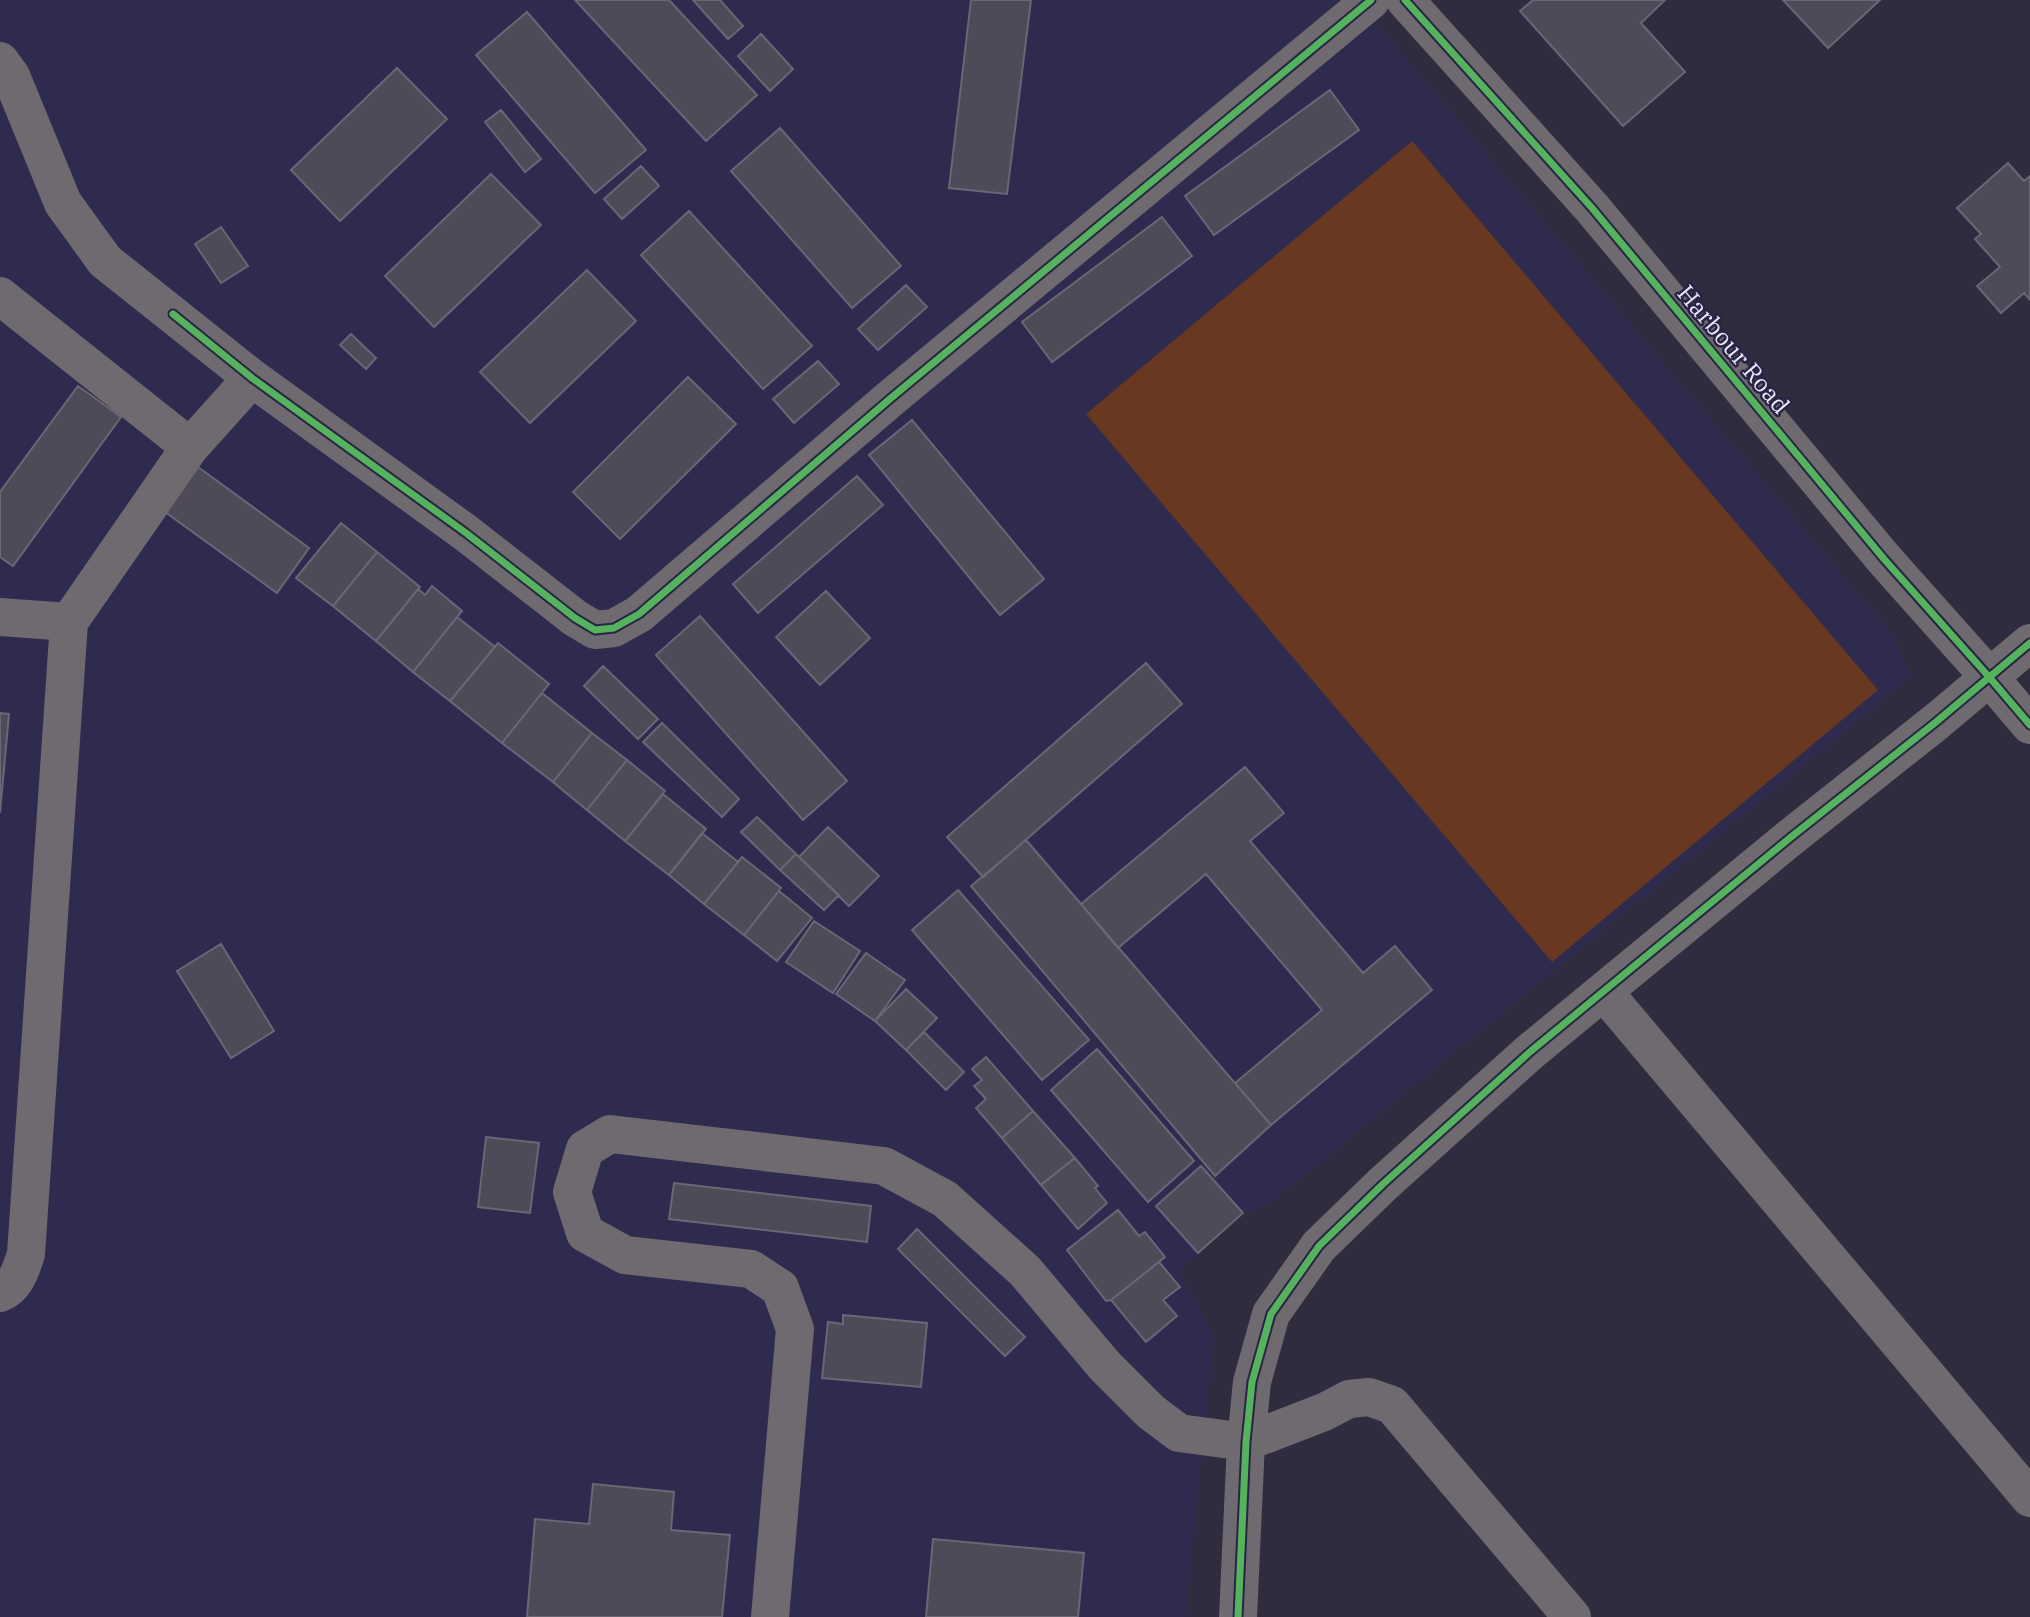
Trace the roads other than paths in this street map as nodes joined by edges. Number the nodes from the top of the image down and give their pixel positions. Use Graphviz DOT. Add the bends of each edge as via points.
graph roads {
  1 [pos="1371,0"];
  2 [pos="1405,0"];
  3 [pos="0,61"];
  4 [pos="0,296"];
  5 [pos="252,378"];
  6 [pos="190,447"];
  7 [pos="0,617"];
  8 [pos="69,622"];
  9 [pos="2030,643"];
  10 [pos="1990,678"];
  11 [pos="2030,725"];
  12 [pos="1604,992"];
  13 [pos="0,1293"];
  14 [pos="1246,1442"];
  15 [pos="2030,1498"];
  16 [pos="770,1617"];
  17 [pos="1238,1617"];
  18 [pos="1572,1617"];
  1 -- 5 [label="street" via="911,381 639,614 614,628 595,629 575,618"];
  2 -- 10 [label="street, Harbour Road" via="1592,208 1884,559"];
  3 -- 5 [label="street" via="63,203 105,261"];
  4 -- 6 [label="street"];
  5 -- 6 [label="street"];
  6 -- 8 [label="street"];
  7 -- 8 [label="street"];
  8 -- 13 [label="street" via="26,1254 17,1279"];
  9 -- 10 [label="street"];
  10 -- 11 [label="street, Harbour Road"];
  10 -- 12 [label="street"];
  12 -- 14 [label="street" via="1514,1066 1319,1246 1271,1314 1252,1382"];
  12 -- 15 [label="street"];
  14 -- 16 [label="street" via="1180,1433 1151,1412 1025,1272 945,1199 884,1166 610,1134 585,1149 572,1192 584,1233 625,1255 751,1269 780,1288 795,1329"];
  14 -- 17 [label="street"];
  14 -- 18 [label="street" via="1349,1399 1369,1397 1392,1405"];
}
